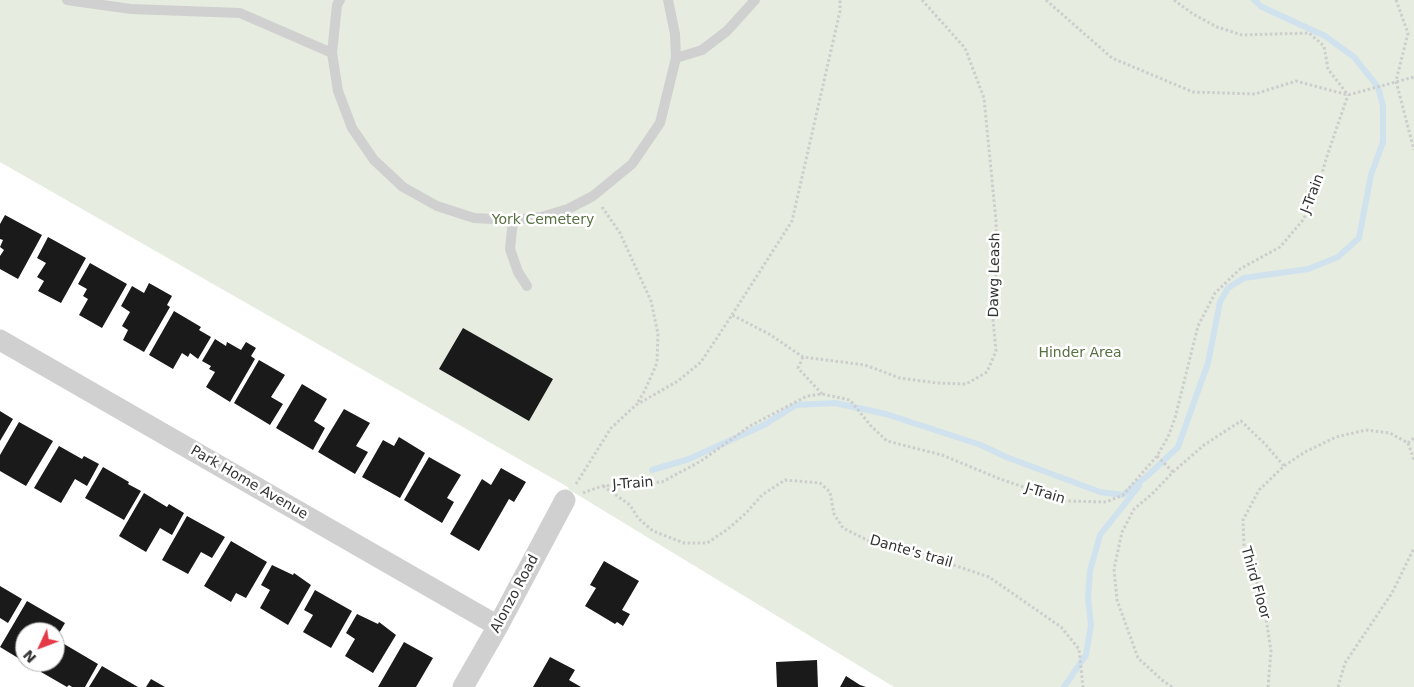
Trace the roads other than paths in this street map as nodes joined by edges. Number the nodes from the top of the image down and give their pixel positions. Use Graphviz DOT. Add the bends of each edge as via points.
graph roads {
  1 [pos="67,0"];
  2 [pos="340,0"];
  3 [pos="668,0"];
  4 [pos="755,0"];
  5 [pos="332,53"];
  6 [pos="676,58"];
  7 [pos="513,220"];
  8 [pos="527,286"];
  9 [pos="0,340"];
  10 [pos="565,500"];
  11 [pos="498,626"];
  12 [pos="463,687"];
  1 -- 5 [label="lane" via="131,9 240,13"];
  2 -- 5 [label="lane"];
  3 -- 6 [label="lane"];
  4 -- 6 [label="lane" via="727,31 702,50"];
  5 -- 7 [label="lane" via="338,91 352,128 374,160 402,187 436,206 474,218"];
  6 -- 7 [label="lane" via="660,122 632,164 593,196 568,208 541,217"];
  7 -- 8 [label="lane" via="510,249"];
  9 -- 11 [label="street, Park Home Avenue"];
  10 -- 11 [label="street, Alonzo Road"];
  11 -- 12 [label="street, Alonzo Road"];
}
